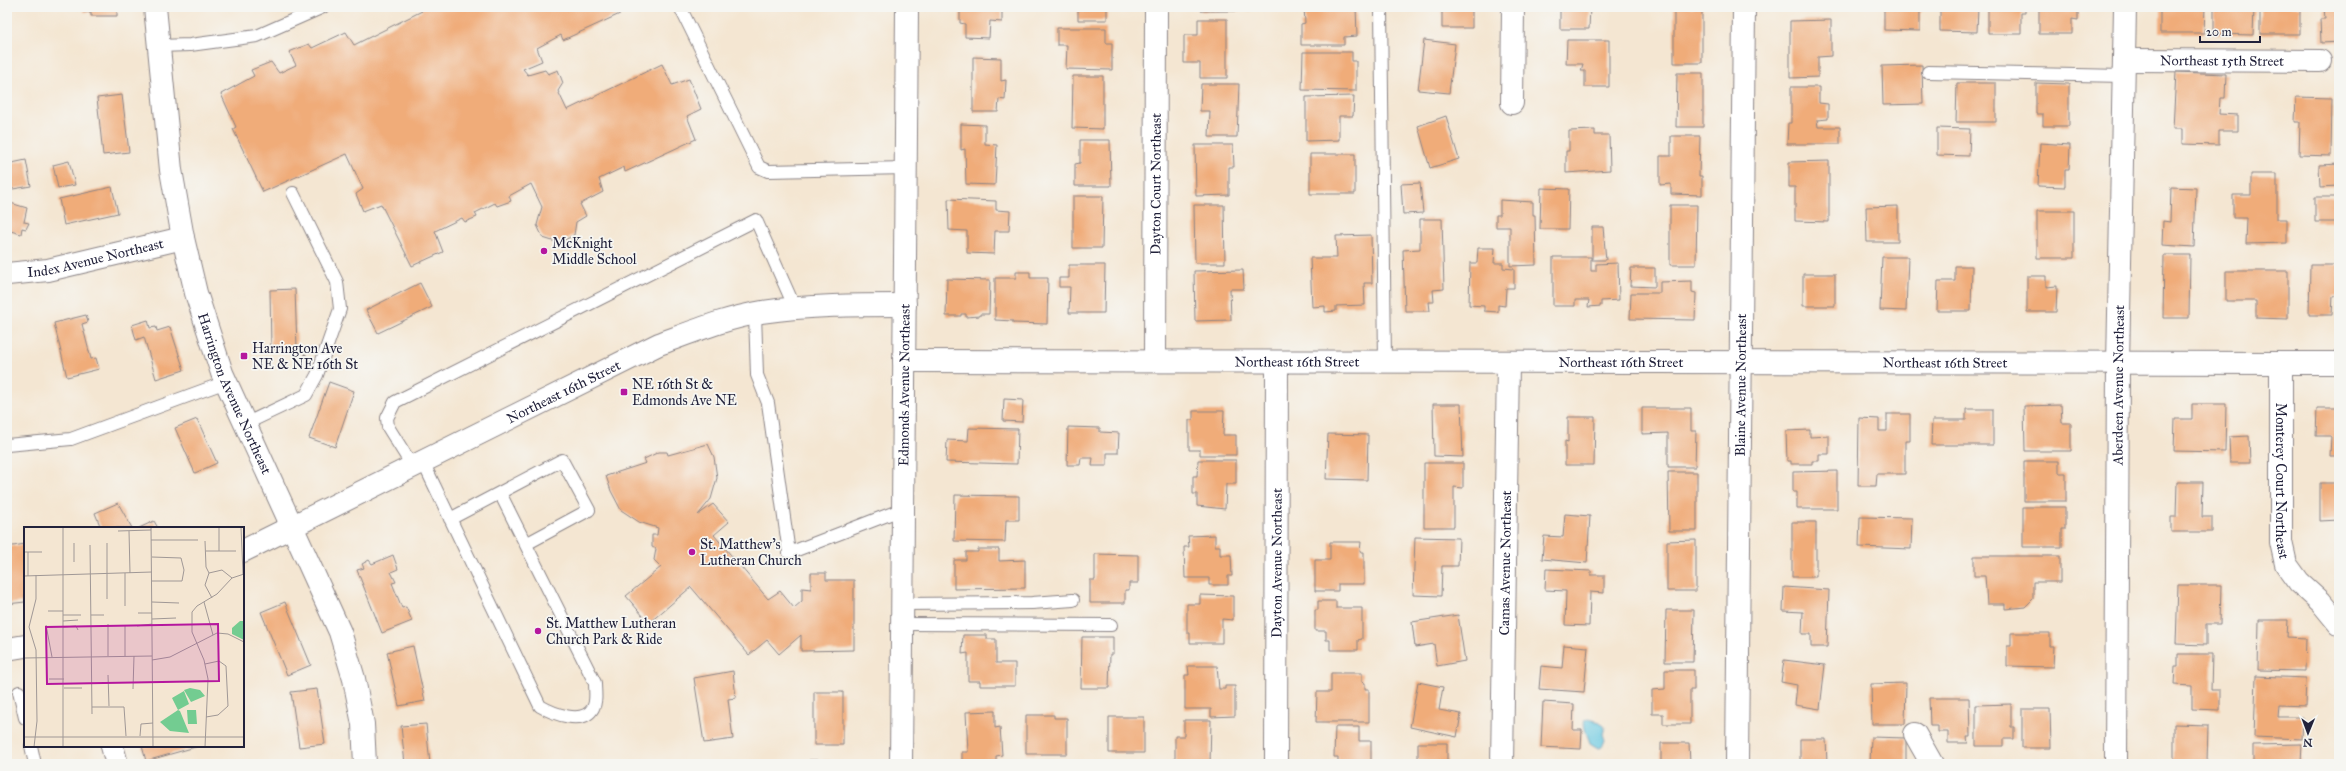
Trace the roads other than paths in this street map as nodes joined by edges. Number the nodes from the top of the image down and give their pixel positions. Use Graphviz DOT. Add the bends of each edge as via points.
graph roads {
  1 [pos="155,7"];
  2 [pos="323,7"];
  3 [pos="680,7"];
  4 [pos="908,7"];
  5 [pos="1156,7"];
  6 [pos="1381,7"];
  7 [pos="1513,7"];
  8 [pos="1744,7"];
  9 [pos="2125,7"];
  10 [pos="158,46"];
  11 [pos="2320,61"];
  12 [pos="2124,68"];
  13 [pos="1928,72"];
  14 [pos="1512,103"];
  15 [pos="906,168"];
  16 [pos="293,193"];
  17 [pos="183,238"];
  18 [pos="7,274"];
  19 [pos="905,305"];
  20 [pos="795,308"];
  21 [pos="755,314"];
  22 [pos="904,361"];
  23 [pos="1155,361"];
  24 [pos="1277,362"];
  25 [pos="1385,362"];
  26 [pos="1508,362"];
  27 [pos="1740,363"];
  28 [pos="2339,363"];
  29 [pos="2118,364"];
  30 [pos="2281,364"];
  31 [pos="226,382"];
  32 [pos="246,424"];
  33 [pos="7,446"];
  34 [pos="418,465"];
  35 [pos="500,493"];
  36 [pos="903,508"];
  37 [pos="450,519"];
  38 [pos="293,527"];
  39 [pos="526,544"];
  40 [pos="244,551"];
  41 [pos="1073,600"];
  42 [pos="902,614"];
  43 [pos="1111,624"];
  44 [pos="2339,624"];
  45 [pos="24,646"];
  46 [pos="7,649"];
  47 [pos="19,692"];
  48 [pos="24,714"];
  49 [pos="1915,734"];
  50 [pos="31,747"];
  51 [pos="112,747"];
  52 [pos="35,764"];
  53 [pos="117,764"];
  54 [pos="365,764"];
  55 [pos="901,764"];
  56 [pos="1276,764"];
  57 [pos="1502,764"];
  58 [pos="1737,764"];
  59 [pos="1932,764"];
  60 [pos="2116,764"];
  1 -- 10 [label="street, Harrington Avenue Northeast"];
  2 -- 10 [label="lane" via="256,36 190,45"];
  3 -- 15 [label="lane" via="759,168 768,171"];
  4 -- 15 [label="street, Edmonds Avenue Northeast"];
  5 -- 23 [label="street, Dayton Court Northeast"];
  6 -- 25 [label="lane"];
  7 -- 14 [label="street"];
  8 -- 27 [label="street, Blaine Avenue Northeast"];
  9 -- 12 [label="street, Aberdeen Avenue Northeast"];
  10 -- 17 [label="street, Harrington Avenue Northeast" via="172,170"];
  11 -- 12 [label="street, Northeast 15th Street"];
  12 -- 13 [label="lane"];
  12 -- 29 [label="street, Aberdeen Avenue Northeast"];
  15 -- 19 [label="street, Edmonds Avenue Northeast"];
  16 -- 32 [label="lane" via="338,282 340,309 317,375 306,395"];
  17 -- 18 [label="street, Index Avenue Northeast" via="48,270"];
  17 -- 31 [label="street, Harrington Avenue Northeast" via="196,294"];
  19 -- 20 [label="street, Northeast 16th Street"];
  19 -- 22 [label="street, Edmonds Avenue Northeast"];
  20 -- 21 [label="street, Northeast 16th Street"];
  20 -- 34 [label="lane" via="756,220 395,402 388,418 388,427"];
  21 -- 34 [label="street, Northeast 16th Street" via="708,326 659,344"];
  21 -- 36 [label="lane" via="758,375 768,404 789,553"];
  22 -- 23 [label="street, Northeast 16th Street"];
  22 -- 36 [label="street, Edmonds Avenue Northeast"];
  23 -- 24 [label="street, Northeast 16th Street"];
  24 -- 25 [label="street, Northeast 16th Street"];
  24 -- 56 [label="street, Dayton Avenue Northeast"];
  25 -- 26 [label="street, Northeast 16th Street"];
  26 -- 27 [label="street, Northeast 16th Street"];
  26 -- 57 [label="street, Camas Avenue Northeast"];
  27 -- 29 [label="street, Northeast 16th Street"];
  27 -- 58 [label="street, Blaine Avenue Northeast"];
  28 -- 30 [label="street, Northeast 16th Street"];
  29 -- 30 [label="street, Northeast 16th Street"];
  29 -- 60 [label="street, Aberdeen Avenue Northeast"];
  30 -- 44 [label="street, Monterey Court Northeast" via="2281,542 2286,564 2299,582 2321,602"];
  31 -- 32 [label="street, Harrington Avenue Northeast"];
  31 -- 33 [label="lane" via="71,439"];
  32 -- 38 [label="street, Harrington Avenue Northeast"];
  34 -- 37 [label="lane"];
  34 -- 38 [label="street, Northeast 16th Street"];
  35 -- 37 [label="lane"];
  35 -- 39 [label="lane"];
  35 -- 39 [label="lane" via="562,460 589,510"];
  36 -- 42 [label="street, Edmonds Avenue Northeast"];
  37 -- 39 [label="lane" via="540,706 555,715 582,716 592,710 596,699 594,683"];
  38 -- 40 [label="street, Northeast 16th Street"];
  38 -- 54 [label="street, Harrington Avenue Northeast" via="340,632 354,679 363,724"];
  41 -- 42 [label="lane"];
  42 -- 43 [label="lane"];
  42 -- 55 [label="street, Edmonds Avenue Northeast"];
  45 -- 46 [label="street"];
  47 -- 48 [label="lane"];
  49 -- 59 [label="street"];
  50 -- 52 [label="lane"];
  51 -- 53 [label="street"];
}
